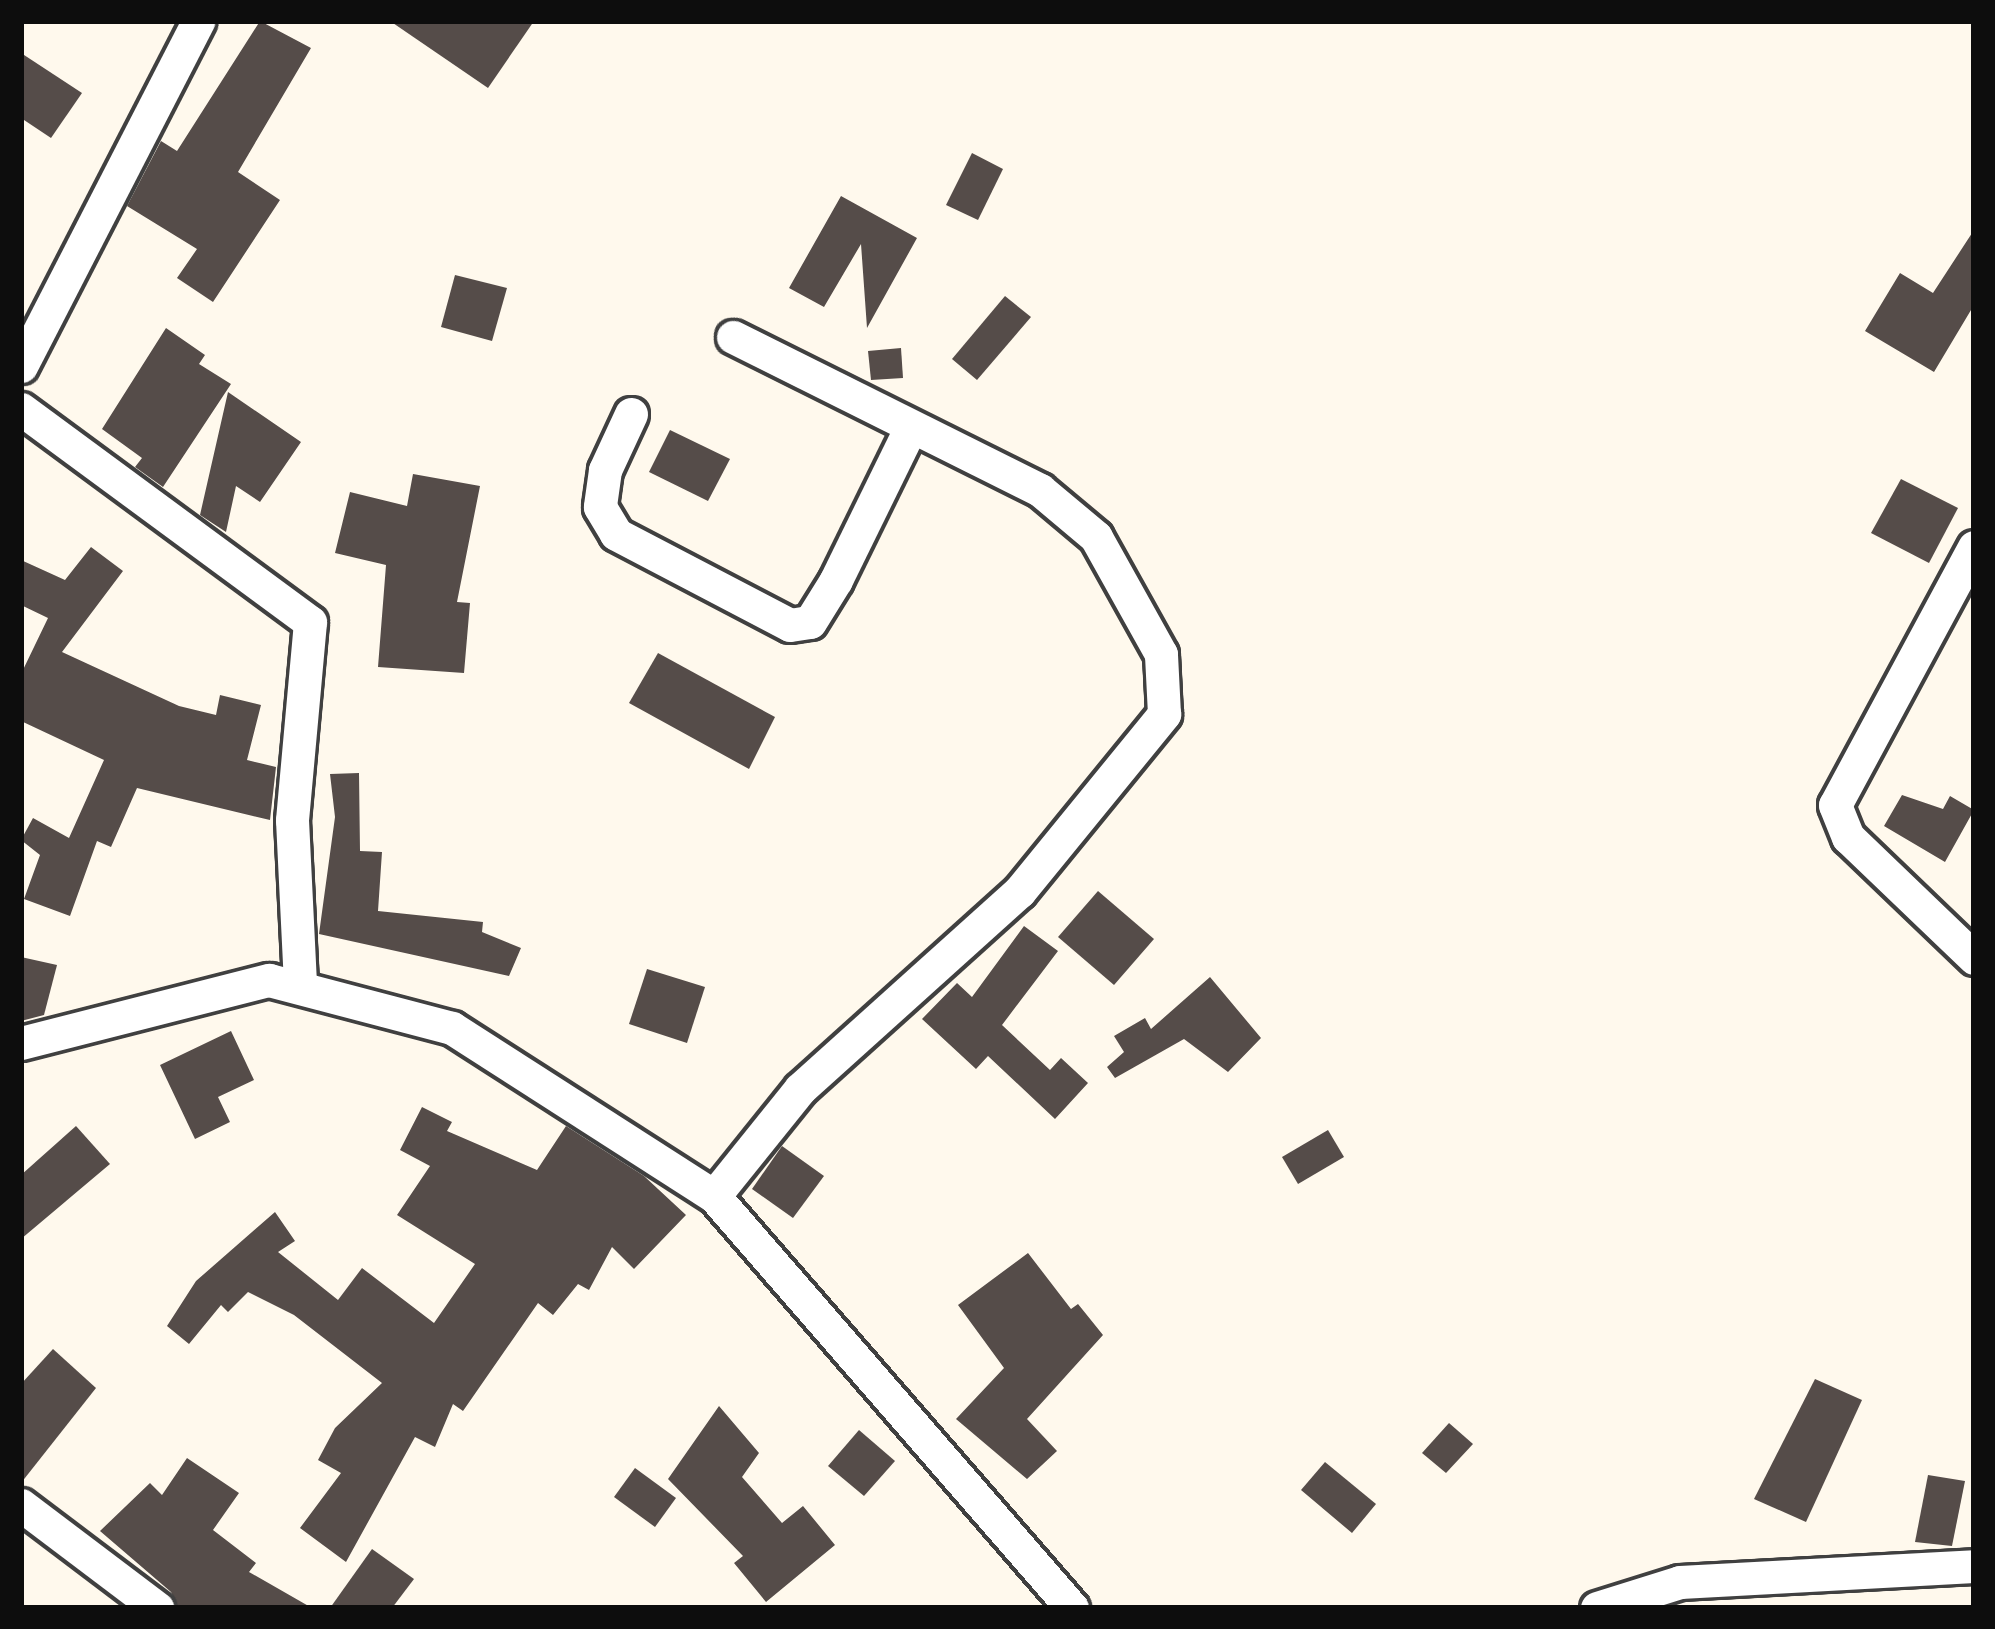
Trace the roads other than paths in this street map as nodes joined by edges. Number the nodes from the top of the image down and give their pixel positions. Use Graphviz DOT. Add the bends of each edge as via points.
graph roads {
  1 [pos="198,21"];
  2 [pos="734,337"];
  3 [pos="21,366"];
  4 [pos="21,409"];
  5 [pos="632,415"];
  6 [pos="910,429"];
  7 [pos="1974,547"];
  8 [pos="1974,958"];
  9 [pos="300,985"];
  10 [pos="21,1043"];
  11 [pos="714,1196"];
  12 [pos="21,1505"];
  13 [pos="1974,1565"];
  14 [pos="158,1608"];
  15 [pos="1072,1608"];
  16 [pos="1597,1608"];
  1 -- 3 [label="street"];
  2 -- 6 [label="street"];
  4 -- 9 [label="street" via="310,622 292,820"];
  5 -- 6 [label="street" via="605,470 600,507 616,534 790,625 810,622 836,580"];
  6 -- 11 [label="street" via="1040,490 1096,537 1161,654 1164,714 1019,892 800,1090"];
  7 -- 8 [label="street" via="1835,805 1848,837"];
  9 -- 10 [label="street" via="269,980"];
  9 -- 11 [label="street" via="452,1028"];
  11 -- 15 [label="street"];
  12 -- 14 [label="street"];
  13 -- 16 [label="street" via="1680,1582"];
}
